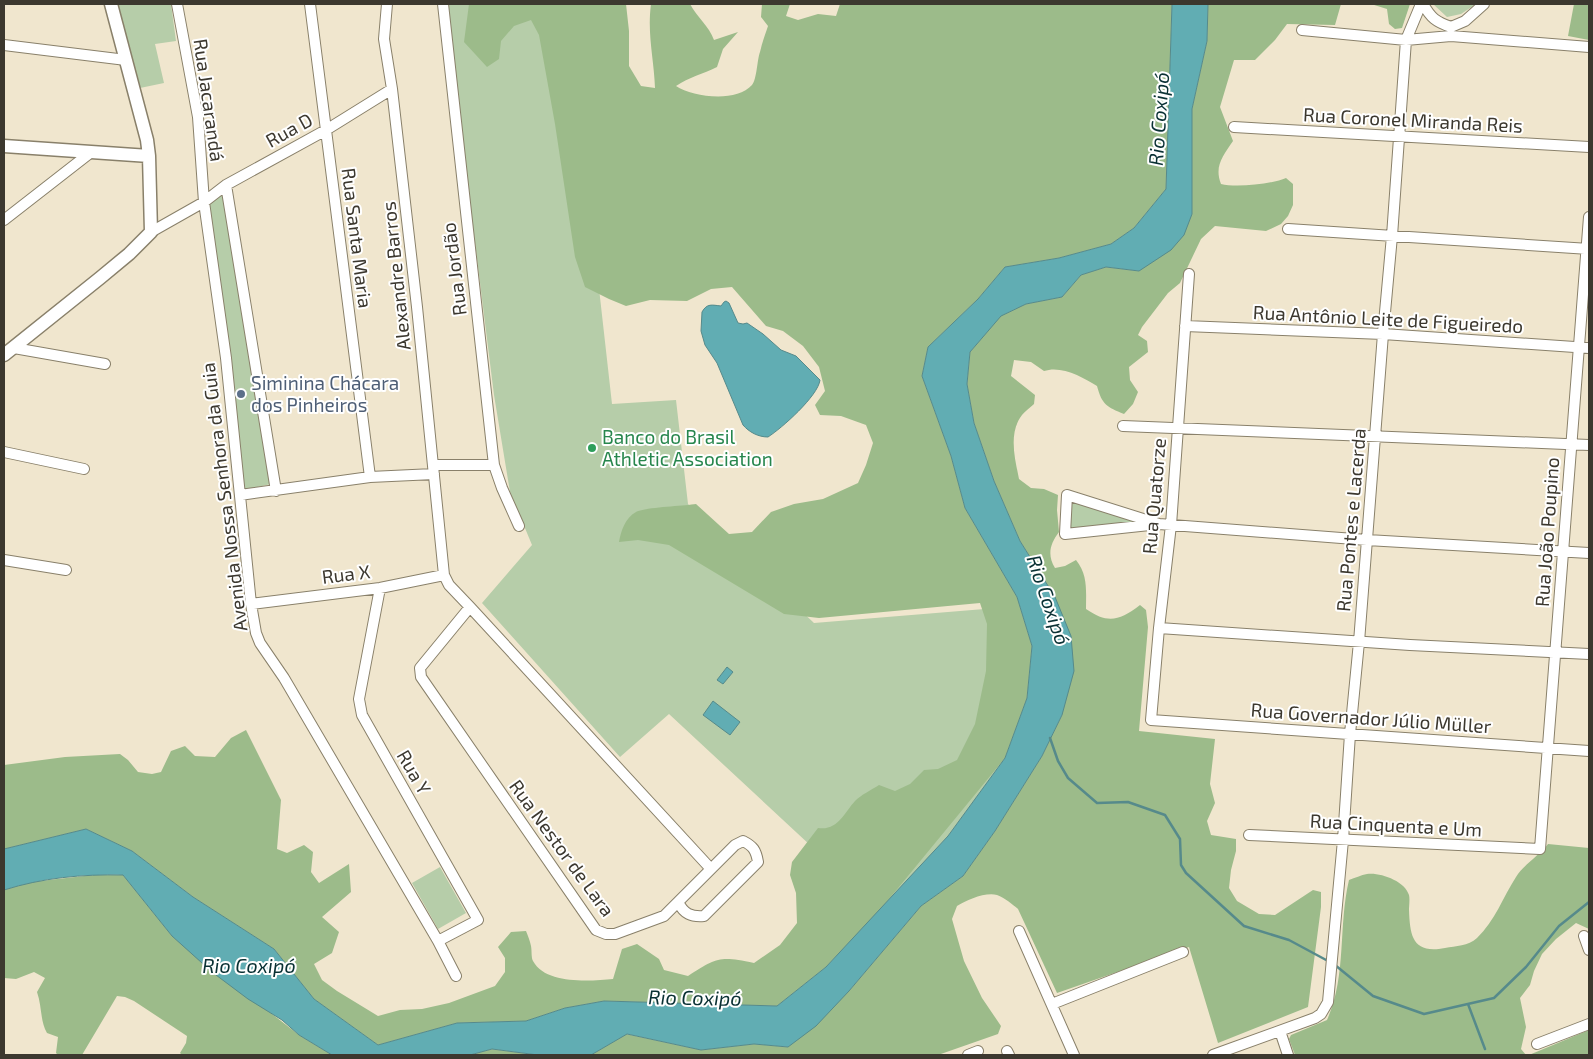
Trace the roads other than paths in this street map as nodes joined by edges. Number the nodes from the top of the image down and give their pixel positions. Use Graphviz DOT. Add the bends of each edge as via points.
graph roads {
  1 [pos="111,4"];
  2 [pos="177,4"];
  3 [pos="310,4"];
  4 [pos="387,4"];
  5 [pos="443,4"];
  6 [pos="1422,4"];
  7 [pos="1484,4"];
  8 [pos="1302,30"];
  9 [pos="1451,31"];
  10 [pos="1406,40"];
  11 [pos="4,45"];
  12 [pos="1589,47"];
  13 [pos="126,60"];
  14 [pos="392,89"];
  15 [pos="1234,127"];
  16 [pos="326,130"];
  17 [pos="1400,137"];
  18 [pos="4,146"];
  19 [pos="1589,148"];
  20 [pos="90,152"];
  21 [pos="149,156"];
  22 [pos="226,185"];
  23 [pos="204,202"];
  24 [pos="1589,217"];
  25 [pos="4,220"];
  26 [pos="1288,229"];
  27 [pos="151,232"];
  28 [pos="1392,236"];
  29 [pos="1588,249"];
  30 [pos="1189,274"];
  31 [pos="1185,326"];
  32 [pos="1383,334"];
  33 [pos="1584,348"];
  34 [pos="9,351"];
  35 [pos="105,364"];
  36 [pos="1123,426"];
  37 [pos="1177,427"];
  38 [pos="1376,436"];
  39 [pos="1572,444"];
  40 [pos="1589,445"];
  41 [pos="4,452"];
  42 [pos="494,465"];
  43 [pos="84,469"];
  44 [pos="434,470"];
  45 [pos="370,477"];
  46 [pos="276,491"];
  47 [pos="240,494"];
  48 [pos="1159,524"];
  49 [pos="1171,525"];
  50 [pos="519,526"];
  51 [pos="1367,540"];
  52 [pos="1563,552"];
  53 [pos="1589,553"];
  54 [pos="4,560"];
  55 [pos="66,570"];
  56 [pos="444,574"];
  57 [pos="380,588"];
  58 [pos="251,604"];
  59 [pos="470,607"];
  60 [pos="1159,628"];
  61 [pos="1360,642"];
  62 [pos="1555,652"];
  63 [pos="1589,654"];
  64 [pos="1151,720"];
  65 [pos="1350,734"];
  66 [pos="1548,748"];
  67 [pos="1589,751"];
  68 [pos="1250,836"];
  69 [pos="1343,840"];
  70 [pos="1540,849"];
  71 [pos="711,869"];
  72 [pos="678,902"];
  73 [pos="1019,931"];
  74 [pos="1584,936"];
  75 [pos="438,941"];
  76 [pos="1589,950"];
  77 [pos="1183,952"];
  78 [pos="456,976"];
  79 [pos="1052,1004"];
  80 [pos="1589,1024"];
  81 [pos="1280,1032"];
  82 [pos="1537,1044"];
  83 [pos="1074,1055"];
  84 [pos="1213,1055"];
  85 [pos="1288,1055"];
  1 -- 13 [label="street"];
  2 -- 23 [label="street, Rua Jacarandá" via="198,116"];
  3 -- 16 [label="street, Rua Santa Maria"];
  4 -- 14 [label="street, Alexandre Barros" via="384,39"];
  5 -- 42 [label="street, Rua Jordão"];
  6 -- 9 [label="street" via="1437,22"];
  6 -- 10 [label="street, Rua Pontes e Lacerda"];
  7 -- 9 [label="street"];
  8 -- 10 [label="street"];
  9 -- 10 [label="street"];
  9 -- 12 [label="street"];
  10 -- 17 [label="street, Rua Pontes e Lacerda"];
  11 -- 13 [label="street"];
  13 -- 21 [label="street" via="143,120"];
  14 -- 16 [label="street, Rua D"];
  14 -- 44 [label="street, Alexandre Barros"];
  15 -- 17 [label="street, Rua Coronel Miranda Reis"];
  16 -- 22 [label="street, Rua D"];
  16 -- 45 [label="street, Rua Santa Maria"];
  17 -- 19 [label="street, Rua Coronel Miranda Reis"];
  17 -- 28 [label="street, Rua Pontes e Lacerda"];
  18 -- 20 [label="street"];
  20 -- 21 [label="street"];
  20 -- 25 [label="street"];
  21 -- 27 [label="street"];
  22 -- 23 [label="street, Rua D"];
  22 -- 46 [label="street"];
  23 -- 27 [label="street, Rua D"];
  23 -- 47 [label="street, Avenida Nossa Senhora da Guia" via="226,358"];
  24 -- 29 [label="street, Rua João Poupino"];
  26 -- 28 [label="street"];
  27 -- 34 [label="street" via="129,254"];
  28 -- 29 [label="street"];
  28 -- 32 [label="street, Rua Pontes e Lacerda"];
  29 -- 33 [label="street, Rua João Poupino"];
  30 -- 31 [label="street, Rua Quatorze"];
  31 -- 32 [label="street, Rua Antônio Leite de Figueiredo"];
  31 -- 37 [label="street, Rua Quatorze"];
  32 -- 33 [label="street, Rua Antônio Leite de Figueiredo"];
  32 -- 38 [label="street, Rua Pontes e Lacerda"];
  33 -- 39 [label="street, Rua João Poupino"];
  34 -- 35 [label="street"];
  36 -- 37 [label="street"];
  37 -- 38 [label="street"];
  37 -- 49 [label="street, Rua Quatorze"];
  38 -- 39 [label="street"];
  38 -- 51 [label="street, Rua Pontes e Lacerda"];
  39 -- 40 [label="street"];
  39 -- 52 [label="street, Rua João Poupino"];
  41 -- 43 [label="street"];
  42 -- 44 [label="street"];
  42 -- 50 [label="street, Rua Jordão"];
  44 -- 45 [label="street"];
  44 -- 56 [label="street, Alexandre Barros"];
  45 -- 46 [label="street"];
  46 -- 47 [label="street"];
  47 -- 58 [label="street, Avenida Nossa Senhora da Guia"];
  48 -- 48 [label="street" via="1066,534 1067,495 1104,507"];
  48 -- 49 [label="street"];
  49 -- 51 [label="street"];
  49 -- 60 [label="street, Rua Quatorze"];
  51 -- 52 [label="street"];
  51 -- 61 [label="street, Rua Pontes e Lacerda"];
  52 -- 53 [label="street"];
  52 -- 62 [label="street, Rua João Poupino"];
  54 -- 55 [label="street"];
  56 -- 57 [label="street, Rua X"];
  56 -- 59 [label="street" via="449,585"];
  57 -- 58 [label="street, Rua X"];
  57 -- 75 [label="street, Rua Y" via="359,699 362,715 478,920"];
  58 -- 75 [label="street, Avenida Nossa Senhora da Guia" via="260,643 284,678"];
  59 -- 71 [label="street"];
  59 -- 72 [label="street, Rua Nestor de Lara" via="420,668 421,677 596,930 615,934 664,916"];
  60 -- 61 [label="street"];
  60 -- 64 [label="street, Rua Quatorze"];
  61 -- 62 [label="street"];
  61 -- 65 [label="street, Rua Pontes e Lacerda"];
  62 -- 63 [label="street"];
  62 -- 66 [label="street, Rua João Poupino"];
  64 -- 65 [label="street, Rua Governador Júlio Müller"];
  65 -- 66 [label="street, Rua Governador Júlio Müller"];
  65 -- 69 [label="street, Rua Pontes e Lacerda"];
  66 -- 67 [label="street, Rua Governador Júlio Müller"];
  66 -- 70 [label="street, Rua João Poupino"];
  68 -- 69 [label="street, Rua Cinquenta e Um"];
  69 -- 70 [label="street, Rua Cinquenta e Um"];
  69 -- 81 [label="street, Rua Pontes e Lacerda" via="1328,1002 1315,1018"];
  71 -- 72 [label="street, Rua Nestor de Lara"];
  71 -- 72 [label="street, Rua Nestor de Lara" via="743,841 757,852 758,862 704,916 689,915"];
  73 -- 79 [label="street"];
  74 -- 76 [label="street"];
  75 -- 78 [label="street, Avenida Nossa Senhora da Guia"];
  77 -- 79 [label="street"];
  79 -- 83 [label="street"];
  80 -- 82 [label="street"];
  81 -- 84 [label="street"];
  81 -- 85 [label="street"];
}
